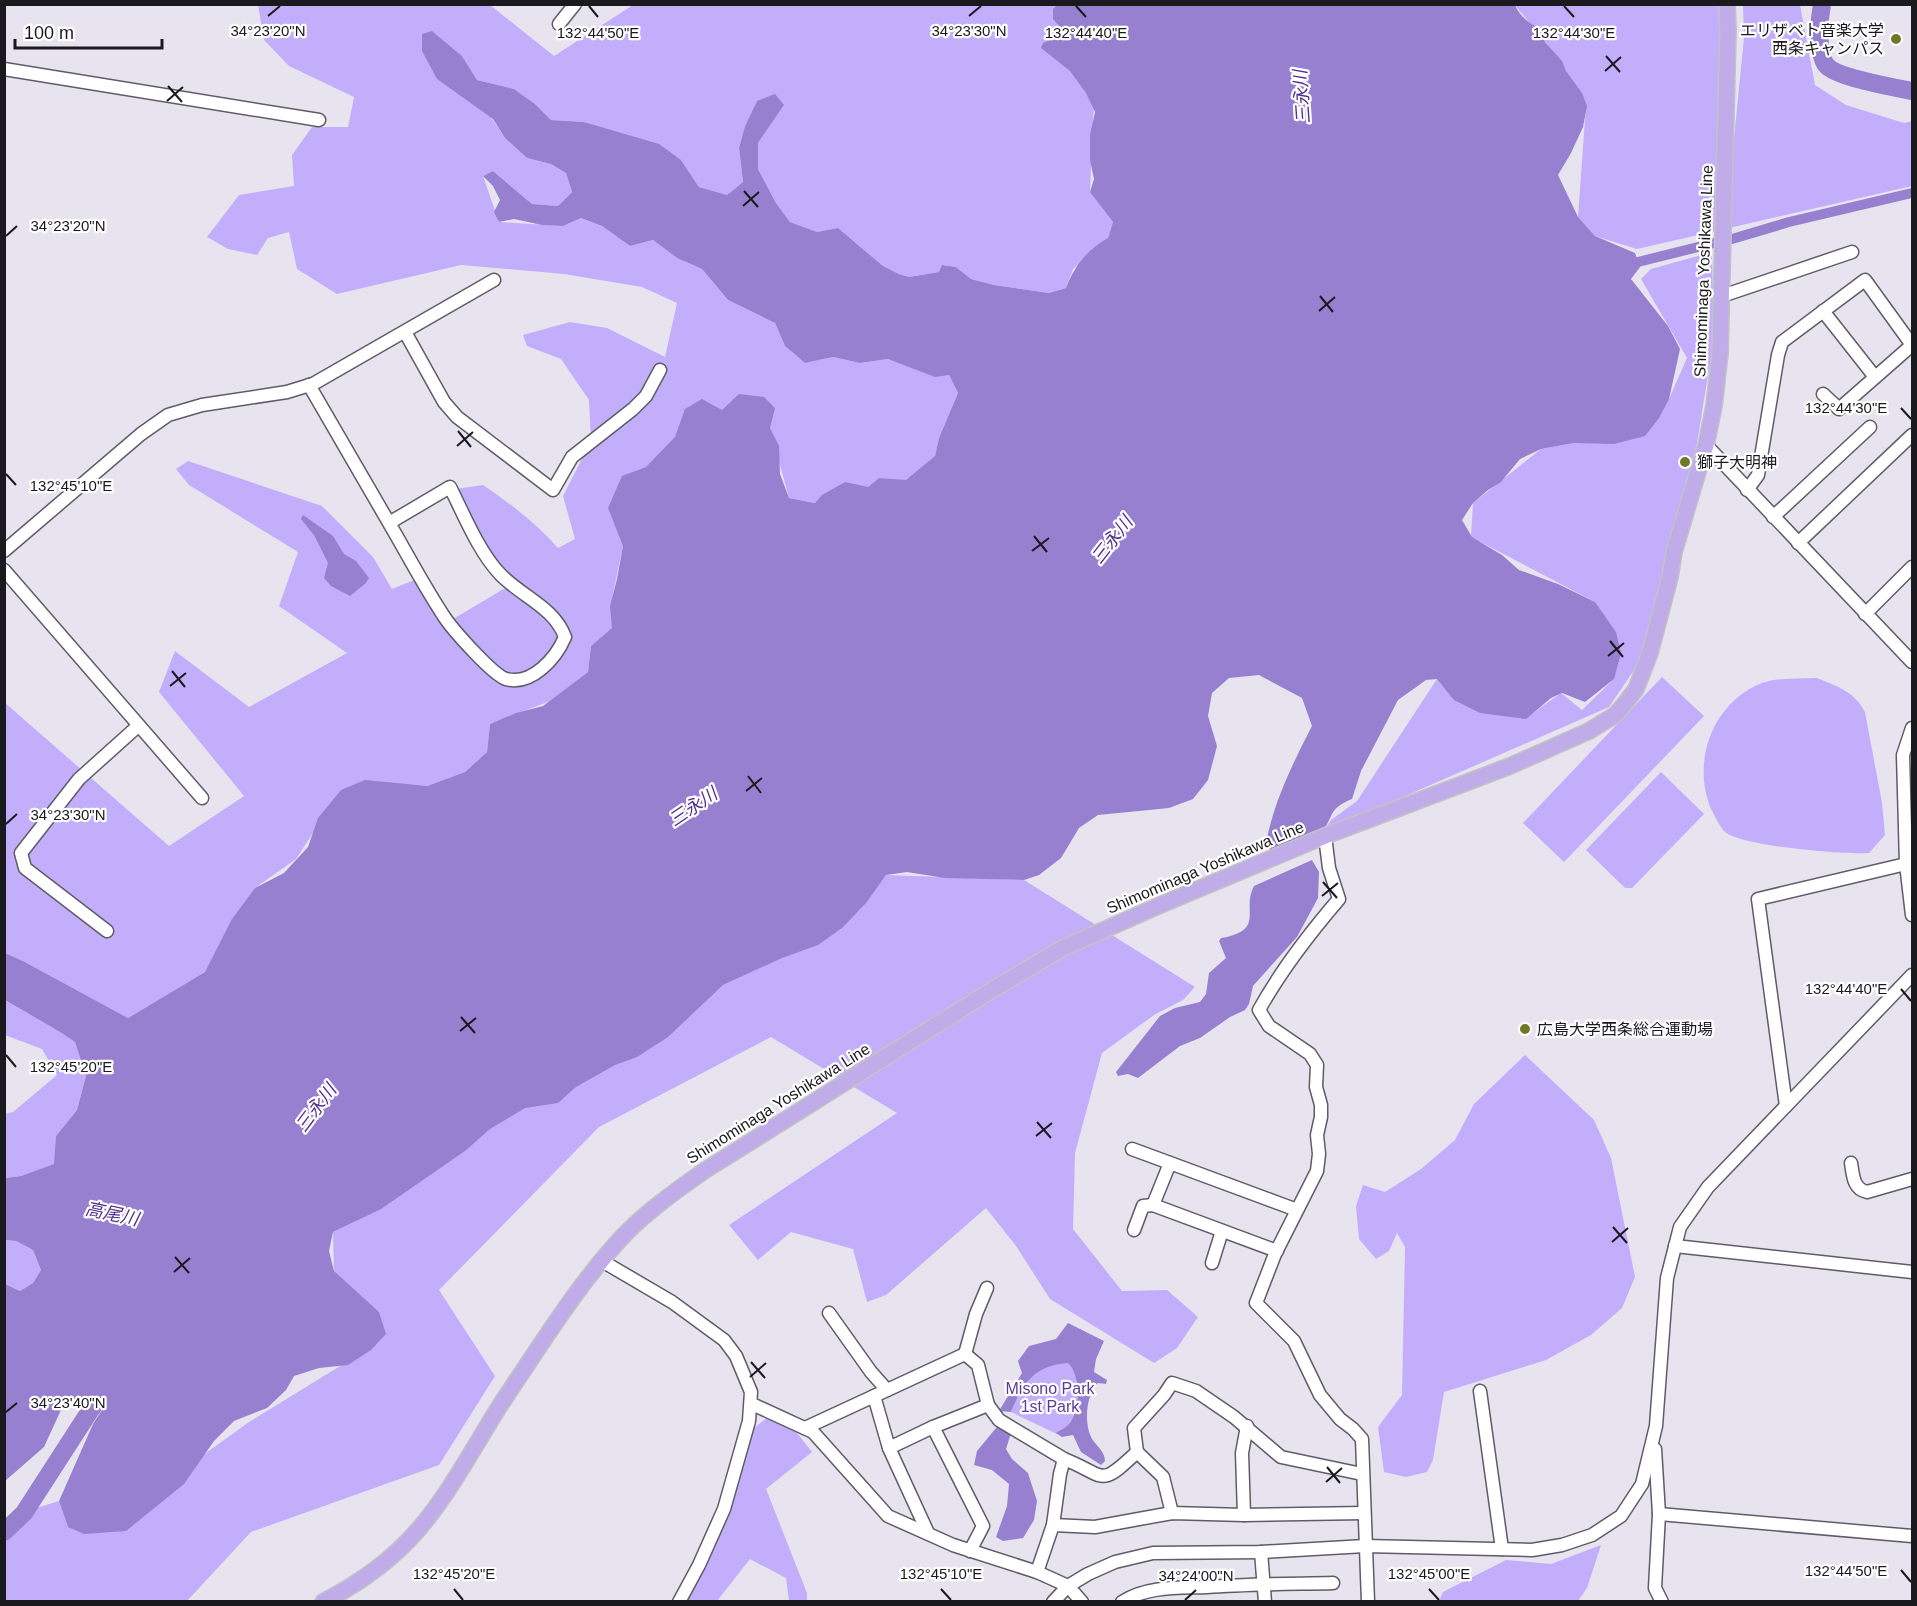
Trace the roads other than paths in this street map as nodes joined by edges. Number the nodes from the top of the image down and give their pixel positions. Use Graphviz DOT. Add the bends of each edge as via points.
graph roads {
  1 [pos="575,4"];
  2 [pos="1727,4"];
  3 [pos="559,24"];
  4 [pos="4,69"];
  5 [pos="319,120"];
  6 [pos="1852,252"];
  7 [pos="494,280"];
  8 [pos="1722,296"];
  9 [pos="1823,311"];
  10 [pos="405,332"];
  11 [pos="660,370"];
  12 [pos="1875,377"];
  13 [pos="309,385"];
  14 [pos="1823,394"];
  15 [pos="1870,427"];
  16 [pos="1912,435"];
  17 [pos="1706,445"];
  18 [pos="1747,489"];
  19 [pos="1773,517"];
  20 [pos="389,523"];
  21 [pos="1798,543"];
  22 [pos="4,551"];
  23 [pos="1912,567"];
  24 [pos="4,570"];
  25 [pos="1865,614"];
  26 [pos="1912,662"];
  27 [pos="138,726"];
  28 [pos="1912,728"];
  29 [pos="202,798"];
  30 [pos="1325,836"];
  31 [pos="1906,864"];
  32 [pos="1912,915"];
  33 [pos="107,931"];
  34 [pos="1912,975"];
  35 [pos="1786,1106"];
  36 [pos="1132,1149"];
  37 [pos="1170,1163"];
  38 [pos="1851,1163"];
  39 [pos="1912,1179"];
  40 [pos="1153,1205"];
  41 [pos="1297,1210"];
  42 [pos="1134,1230"];
  43 [pos="1222,1231"];
  44 [pos="1675,1246"];
  45 [pos="1277,1251"];
  46 [pos="602,1261"];
  47 [pos="1212,1263"];
  48 [pos="1912,1272"];
  49 [pos="987,1288"];
  50 [pos="830,1313"];
  51 [pos="965,1354"];
  52 [pos="886,1390"];
  53 [pos="1480,1391"];
  54 [pos="874,1396"];
  55 [pos="752,1404"];
  56 [pos="988,1405"];
  57 [pos="1247,1426"];
  58 [pos="1656,1426"];
  59 [pos="933,1427"];
  60 [pos="805,1428"];
  61 [pos="889,1448"];
  62 [pos="1137,1452"];
  63 [pos="1064,1458"];
  64 [pos="1362,1474"];
  65 [pos="1172,1513"];
  66 [pos="1364,1513"];
  67 [pos="1659,1514"];
  68 [pos="1244,1515"];
  69 [pos="1053,1525"];
  70 [pos="928,1533"];
  71 [pos="1912,1536"];
  72 [pos="1365,1546"];
  73 [pos="1502,1549"];
  74 [pos="970,1551"];
  75 [pos="1260,1552"];
  76 [pos="1037,1572"];
  77 [pos="1333,1583"];
  78 [pos="1263,1584"];
  79 [pos="1068,1586"];
  80 [pos="323,1602"];
  81 [pos="679,1602"];
  82 [pos="1053,1602"];
  83 [pos="1082,1602"];
  84 [pos="1122,1602"];
  85 [pos="1265,1602"];
  86 [pos="1368,1602"];
  87 [pos="1662,1602"];
  1 -- 3 [label="street"];
  2 -- 8 [label="main road, Shimominaga Yoshikawa Line"];
  4 -- 5 [label="street"];
  6 -- 8 [label="street"];
  7 -- 10 [label="street"];
  8 -- 17 [label="main road, Shimominaga Yoshikawa Line" via="1720,353"];
  9 -- 12 [label="street"];
  9 -- 12 [label="street" via="1865,280 1912,345"];
  9 -- 18 [label="street" via="1782,342 1758,475"];
  10 -- 11 [label="street" via="444,402 457,417 553,490 572,457 633,409 646,396"];
  10 -- 13 [label="street"];
  12 -- 14 [label="street" via="1839,409"];
  13 -- 20 [label="street"];
  13 -- 22 [label="street" via="168,415"];
  15 -- 19 [label="street"];
  16 -- 21 [label="street"];
  17 -- 18 [label="street"];
  17 -- 30 [label="main road, Shimominaga Yoshikawa Line" via="1650,652 1636,690 1615,715 1589,731 1510,766"];
  18 -- 19 [label="street"];
  19 -- 21 [label="street"];
  20 -- 20 [label="street" via="446,620 493,670 518,680 534,674 550,660 565,637 561,626 500,574 482,551 450,487"];
  21 -- 25 [label="street"];
  23 -- 25 [label="street"];
  24 -- 27 [label="street"];
  25 -- 26 [label="street"];
  27 -- 29 [label="street"];
  27 -- 33 [label="street" via="79,779 21,853 25,868"];
  28 -- 31 [label="street" via="1903,755"];
  30 -- 41 [label="street" via="1329,868 1339,899 1311,932 1259,1010 1269,1026 1310,1054 1317,1065 1316,1087 1321,1105 1317,1171"];
  30 -- 46 [label="main road, Shimominaga Yoshikawa Line" via="1063,948 704,1171 661,1202"];
  31 -- 32 [label="street"];
  31 -- 35 [label="street" via="1758,899"];
  34 -- 35 [label="street"];
  35 -- 44 [label="street" via="1708,1186 1680,1227"];
  36 -- 37 [label="street"];
  37 -- 40 [label="street"];
  37 -- 41 [label="street"];
  38 -- 39 [label="street" via="1860,1191"];
  40 -- 42 [label="street" via="1143,1206"];
  40 -- 43 [label="street"];
  41 -- 45 [label="street"];
  43 -- 45 [label="street"];
  43 -- 47 [label="street"];
  44 -- 48 [label="street"];
  44 -- 58 [label="street" via="1667,1278"];
  45 -- 64 [label="street" via="1256,1303 1294,1341 1320,1395 1362,1439"];
  46 -- 55 [label="street" via="672,1302 724,1340 746,1377"];
  46 -- 80 [label="main road, Shimominaga Yoshikawa Line" via="547,1336 417,1532 376,1570"];
  49 -- 51 [label="street"];
  50 -- 52 [label="street"];
  51 -- 52 [label="street"];
  51 -- 56 [label="street" via="978,1365"];
  52 -- 54 [label="street"];
  53 -- 73 [label="street"];
  54 -- 60 [label="street"];
  54 -- 61 [label="street"];
  55 -- 60 [label="street"];
  55 -- 81 [label="street" via="724,1509"];
  56 -- 59 [label="street"];
  56 -- 63 [label="street" via="999,1420"];
  57 -- 62 [label="street" via="1196,1391 1172,1383 1134,1428"];
  57 -- 64 [label="street" via="1281,1457"];
  57 -- 68 [label="street" via="1242,1453"];
  58 -- 67 [label="street"];
  58 -- 73 [label="street" via="1642,1484 1621,1516 1592,1535 1562,1545"];
  59 -- 61 [label="street"];
  59 -- 74 [label="street" via="983,1526"];
  60 -- 70 [label="street" via="813,1432 888,1516"];
  61 -- 70 [label="street"];
  62 -- 63 [label="street" via="1108,1476 1097,1476"];
  62 -- 65 [label="street" via="1163,1477"];
  63 -- 69 [label="street"];
  64 -- 66 [label="street"];
  65 -- 68 [label="street"];
  65 -- 69 [label="street" via="1095,1527"];
  66 -- 68 [label="street"];
  66 -- 72 [label="street"];
  67 -- 71 [label="street"];
  67 -- 87 [label="street" via="1655,1588"];
  69 -- 76 [label="street"];
  70 -- 74 [label="street"];
  72 -- 73 [label="street"];
  72 -- 75 [label="street"];
  72 -- 86 [label="street"];
  74 -- 76 [label="street"];
  75 -- 78 [label="street"];
  75 -- 79 [label="street" via="1153,1553 1115,1562"];
  76 -- 79 [label="street"];
  77 -- 78 [label="street"];
  78 -- 84 [label="street" via="1159,1589 1134,1594"];
  78 -- 85 [label="street"];
  79 -- 82 [label="street"];
  79 -- 83 [label="street"];
}
